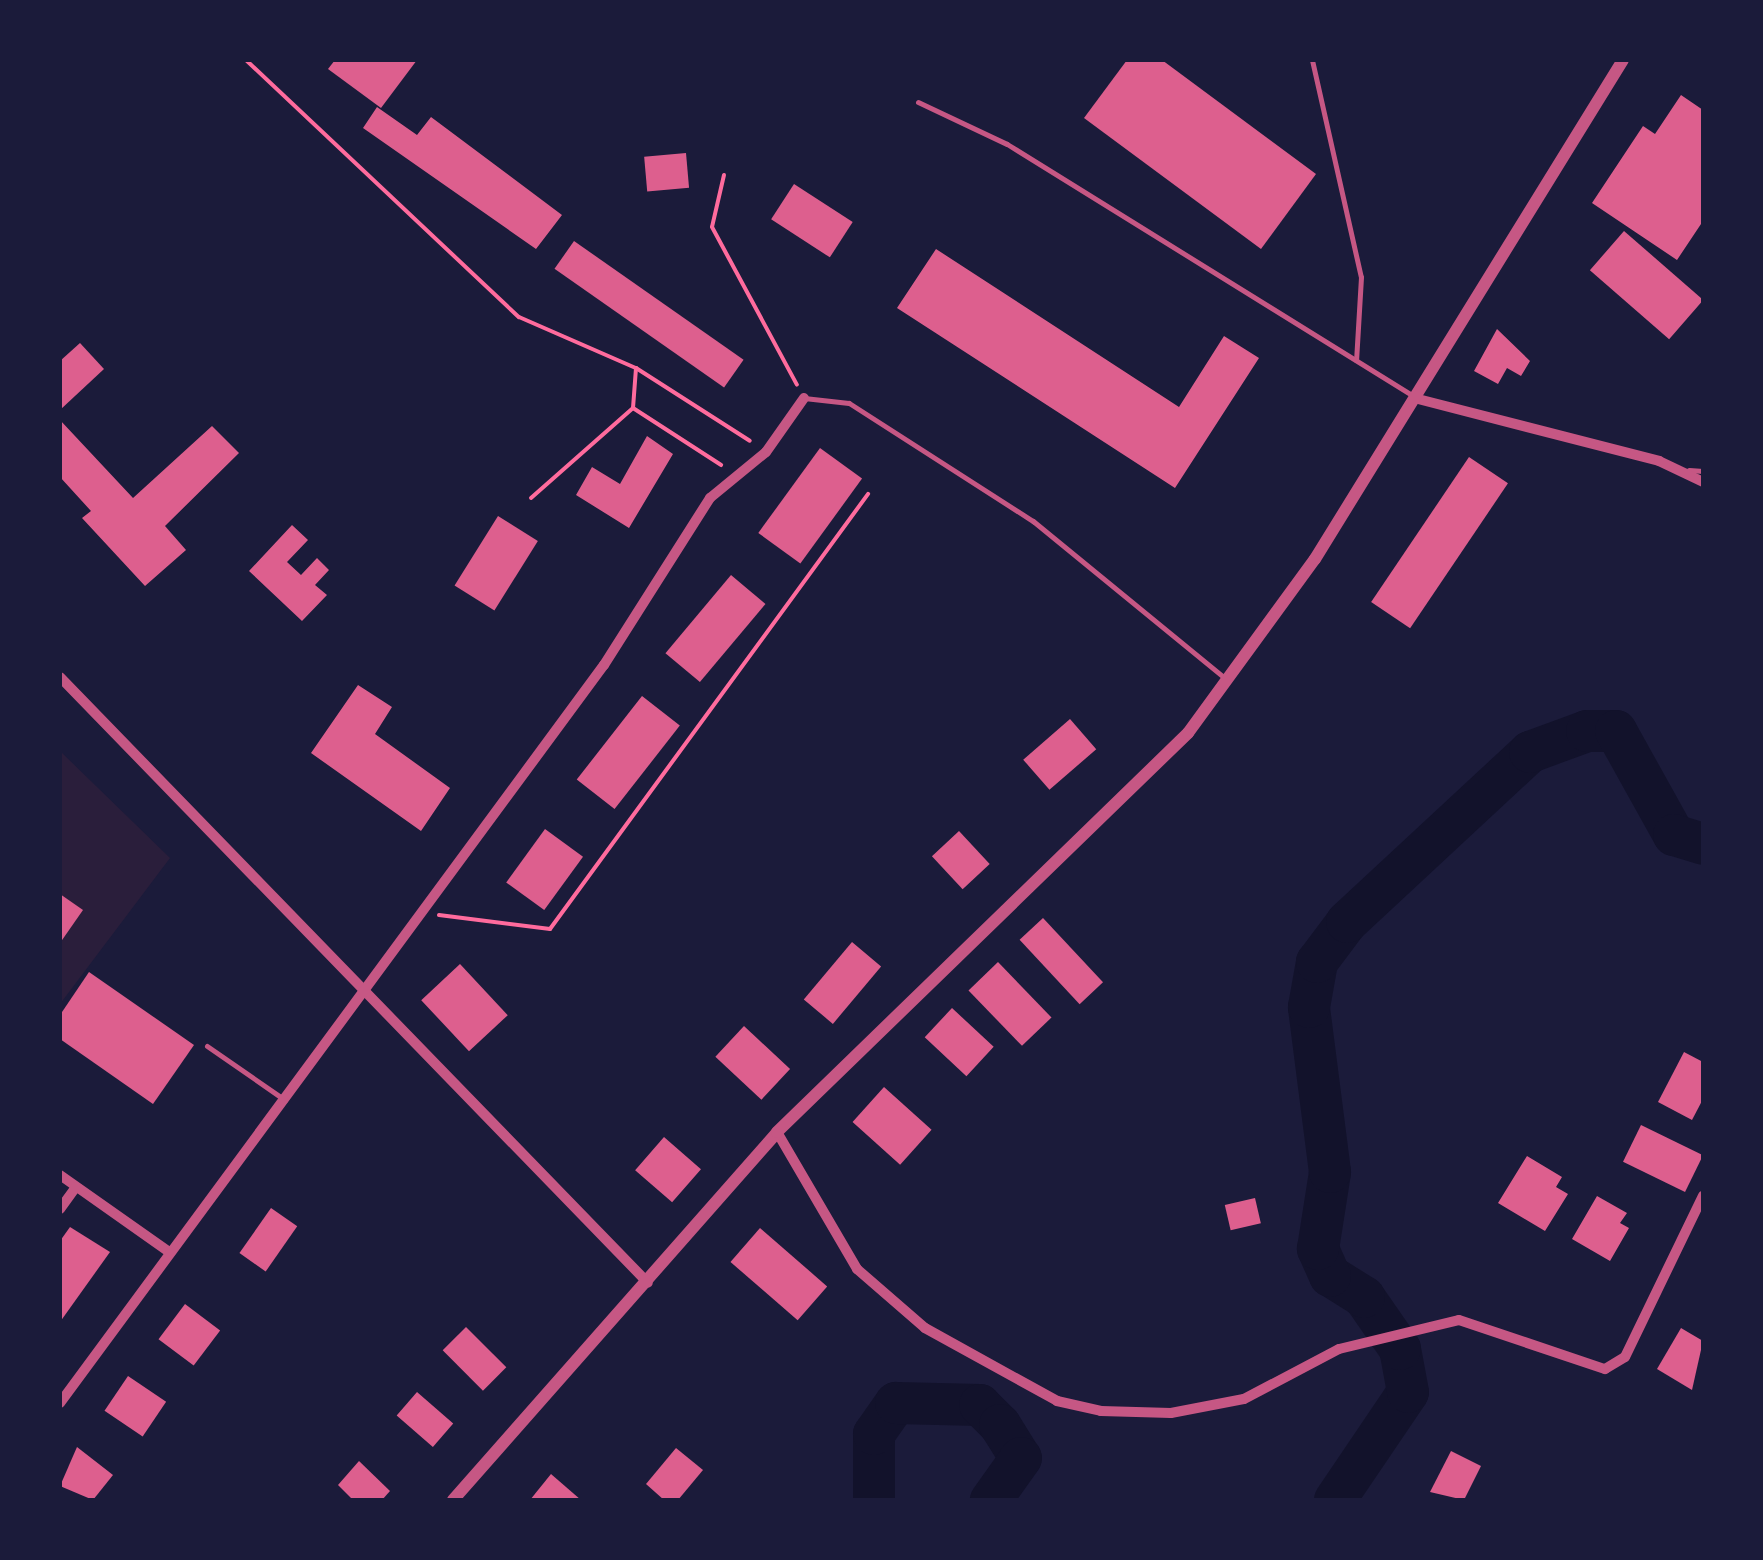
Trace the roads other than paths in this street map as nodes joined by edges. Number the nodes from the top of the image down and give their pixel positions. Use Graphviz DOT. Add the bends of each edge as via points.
graph roads {
  1 [pos="1312,60"];
  2 [pos="1623,60"];
  3 [pos="918,102"];
  4 [pos="1356,360"];
  5 [pos="804,398"];
  6 [pos="1418,399"];
  7 [pos="1689,470"];
  8 [pos="1703,471"];
  9 [pos="1703,482"];
  10 [pos="60,677"];
  11 [pos="1229,681"];
  12 [pos="366,993"];
  13 [pos="206,1046"];
  14 [pos="288,1102"];
  15 [pos="777,1132"];
  16 [pos="60,1175"];
  17 [pos="76,1187"];
  18 [pos="1703,1196"];
  19 [pos="60,1209"];
  20 [pos="169,1252"];
  21 [pos="648,1283"];
  22 [pos="62,1395"];
  23 [pos="453,1500"];
  1 -- 4 [label="lane" via="1361,277"];
  2 -- 6 [label="street"];
  3 -- 4 [label="lane" via="1007,144"];
  4 -- 6 [label="lane"];
  5 -- 11 [label="lane" via="849,403 1033,521"];
  5 -- 12 [label="street" via="766,452 710,498 604,664"];
  6 -- 7 [label="street"];
  6 -- 11 [label="street"];
  7 -- 8 [label="lane"];
  7 -- 9 [label="street"];
  10 -- 12 [label="street"];
  11 -- 15 [label="street" via="1139,783"];
  12 -- 14 [label="street"];
  12 -- 21 [label="street"];
  13 -- 14 [label="lane"];
  14 -- 20 [label="street"];
  15 -- 18 [label="street" via="857,1269 925,1328 1057,1401 1171,1414 1244,1399 1374,1339 1459,1320 1605,1369 1625,1358"];
  15 -- 21 [label="street"];
  16 -- 17 [label="street"];
  17 -- 19 [label="street"];
  17 -- 20 [label="street"];
  20 -- 22 [label="street"];
  21 -- 23 [label="street"];
}
